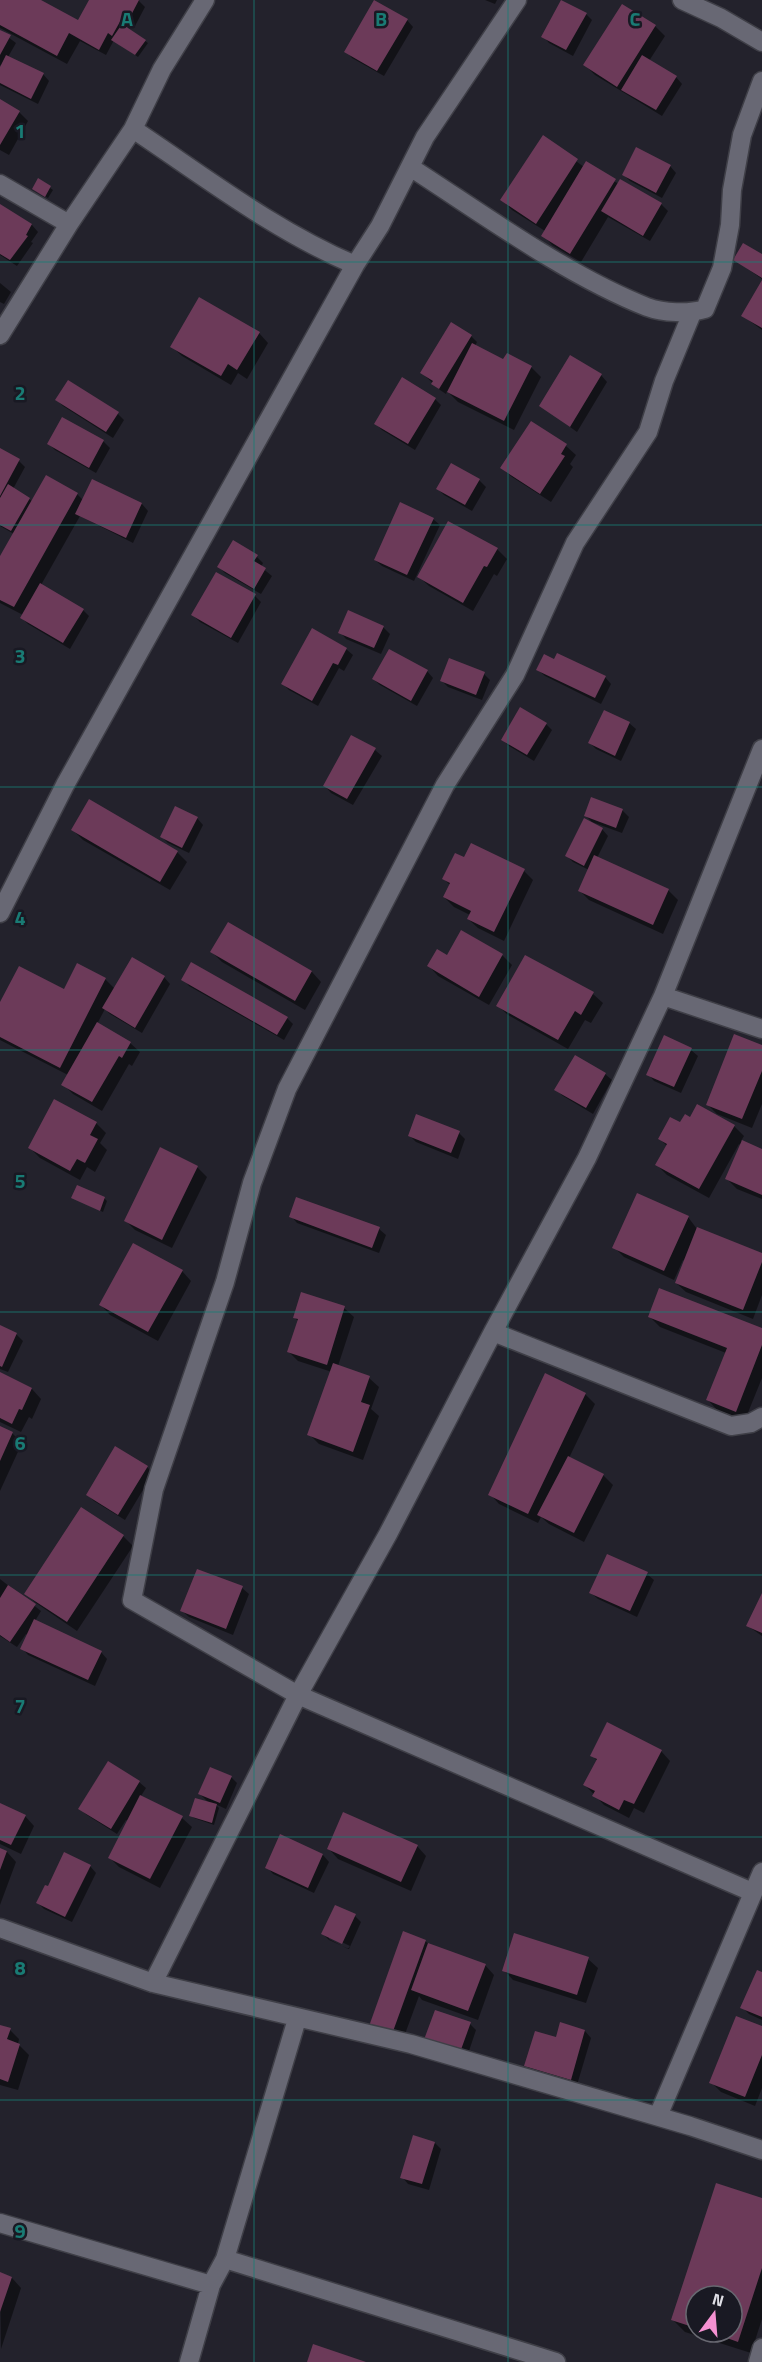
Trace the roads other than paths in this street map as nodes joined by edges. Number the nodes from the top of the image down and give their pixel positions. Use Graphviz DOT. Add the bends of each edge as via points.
graph roads {
  1 [pos="205,0"];
  2 [pos="517,0"];
  3 [pos="682,0"];
  4 [pos="762,42"];
  5 [pos="762,81"];
  6 [pos="133,129"];
  7 [pos="410,167"];
  8 [pos="0,184"];
  9 [pos="69,224"];
  10 [pos="355,265"];
  11 [pos="692,313"];
  12 [pos="0,335"];
  13 [pos="762,749"];
  14 [pos="0,913"];
  15 [pos="663,996"];
  16 [pos="762,1029"];
  17 [pos="493,1332"];
  18 [pos="762,1417"];
  19 [pos="298,1695"];
  20 [pos="762,1872"];
  21 [pos="752,1892"];
  22 [pos="0,1928"];
  23 [pos="153,1983"];
  24 [pos="297,2019"];
  25 [pos="658,2116"];
  26 [pos="762,2150"];
  27 [pos="0,2223"];
  28 [pos="225,2259"];
  29 [pos="211,2285"];
  30 [pos="762,2348"];
  31 [pos="189,2362"];
  32 [pos="556,2362"];
  33 [pos="758,2362"];
  1 -- 6 [label="street" via="162,69"];
  2 -- 7 [label="street"];
  3 -- 4 [label="street"];
  5 -- 11 [label="street" via="742,135 722,268 705,309"];
  6 -- 9 [label="street"];
  6 -- 10 [label="street" via="277,225"];
  7 -- 10 [label="street"];
  7 -- 11 [label="street" via="585,277 649,308"];
  8 -- 9 [label="street"];
  9 -- 12 [label="street"];
  10 -- 14 [label="street" via="65,785"];
  11 -- 19 [label="street" via="648,432 575,543 515,675 446,785 287,1089 252,1183 225,1282 154,1489 132,1600"];
  13 -- 15 [label="street"];
  15 -- 16 [label="street"];
  15 -- 17 [label="street" via="587,1158"];
  17 -- 18 [label="street" via="731,1426"];
  17 -- 19 [label="street" via="388,1534"];
  19 -- 21 [label="street"];
  19 -- 23 [label="street"];
  20 -- 21 [label="street"];
  21 -- 25 [label="street"];
  22 -- 23 [label="street"];
  23 -- 24 [label="street"];
  24 -- 25 [label="street" via="411,2044"];
  24 -- 28 [label="street"];
  25 -- 26 [label="street"];
  27 -- 29 [label="street"];
  28 -- 29 [label="street"];
  28 -- 32 [label="street"];
  29 -- 31 [label="street"];
  30 -- 33 [label="street"];
}
